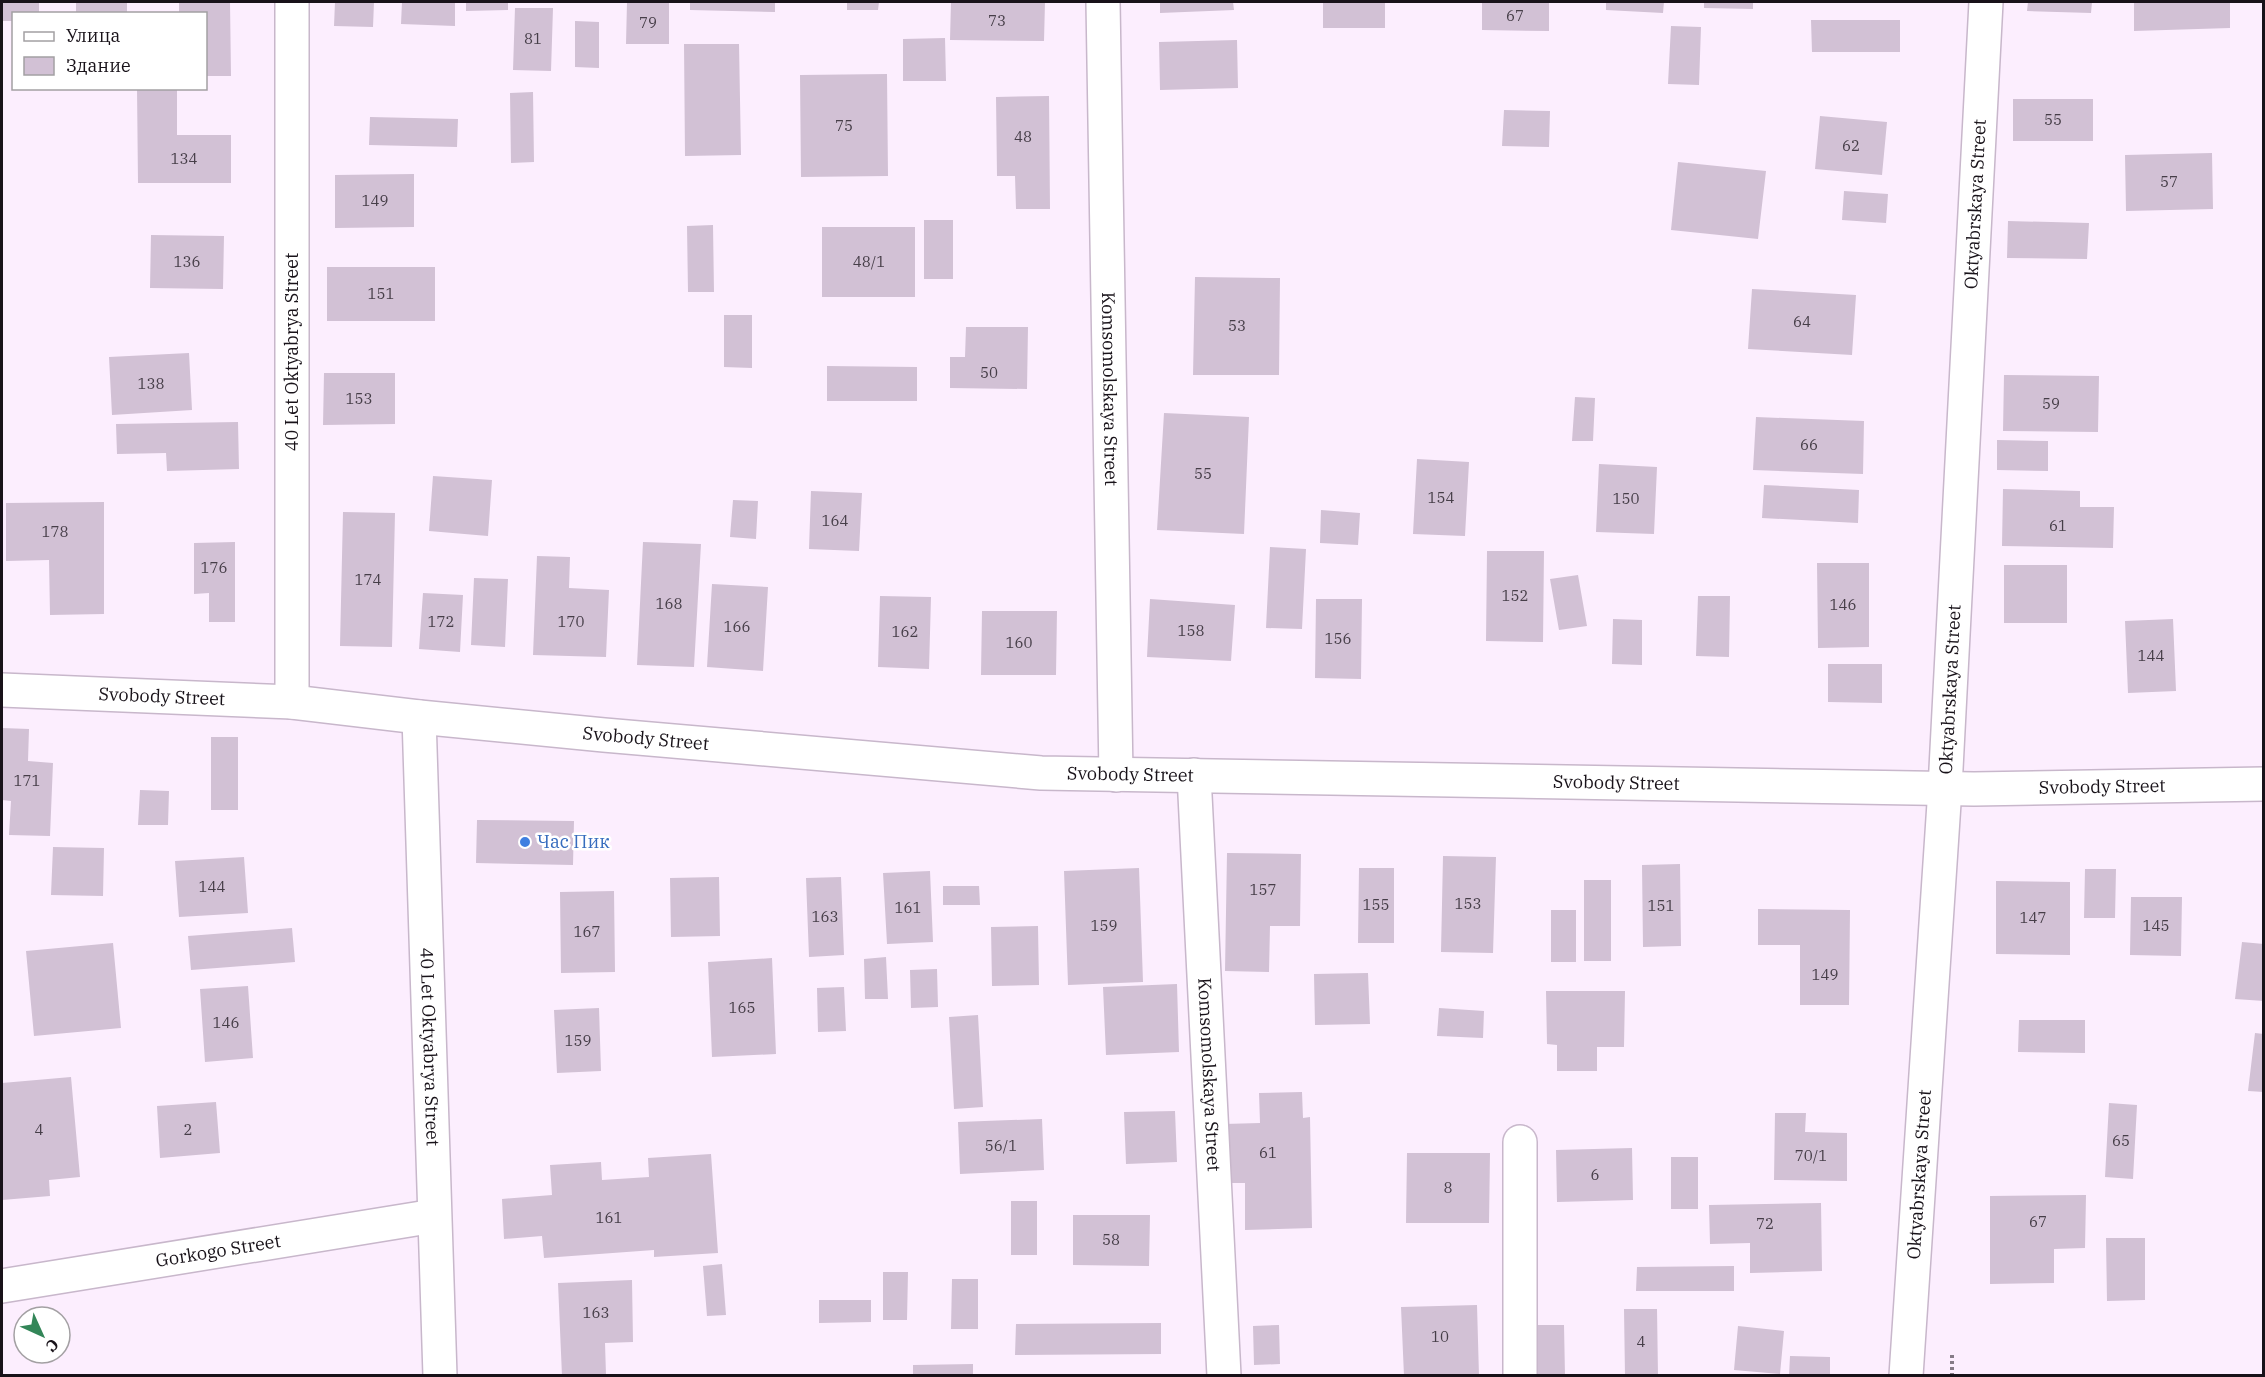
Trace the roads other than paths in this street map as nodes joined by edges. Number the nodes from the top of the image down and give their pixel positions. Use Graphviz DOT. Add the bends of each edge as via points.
graph roads {
  1 [pos="292,2"];
  2 [pos="1103,2"];
  3 [pos="1986,2"];
  4 [pos="2,690"];
  5 [pos="292,702"];
  6 [pos="419,717"];
  7 [pos="1194,774"];
  8 [pos="1116,776"];
  9 [pos="2264,784"];
  10 [pos="1945,788"];
  11 [pos="1520,1142"];
  12 [pos="434,1216"];
  13 [pos="2,1286"];
  14 [pos="440,1376"];
  15 [pos="1224,1376"];
  16 [pos="1520,1376"];
  17 [pos="1906,1376"];
  1 -- 5 [label="street, 40 Let Oktyabrya Street"];
  2 -- 8 [label="street, Komsomolskaya Street"];
  3 -- 10 [label="street, Oktyabrskaya Street"];
  4 -- 5 [label="street, Svobody Street"];
  5 -- 6 [label="street, Svobody Street"];
  6 -- 8 [label="street, Svobody Street" via="1017,771"];
  6 -- 12 [label="street, 40 Let Oktyabrya Street"];
  7 -- 8 [label="street, Svobody Street"];
  7 -- 10 [label="street, Svobody Street"];
  7 -- 15 [label="street, Komsomolskaya Street"];
  9 -- 10 [label="street, Svobody Street"];
  10 -- 17 [label="street, Oktyabrskaya Street"];
  11 -- 16 [label="street"];
  12 -- 13 [label="street, Gorkogo Street"];
  12 -- 14 [label="street, 40 Let Oktyabrya Street"];
}
